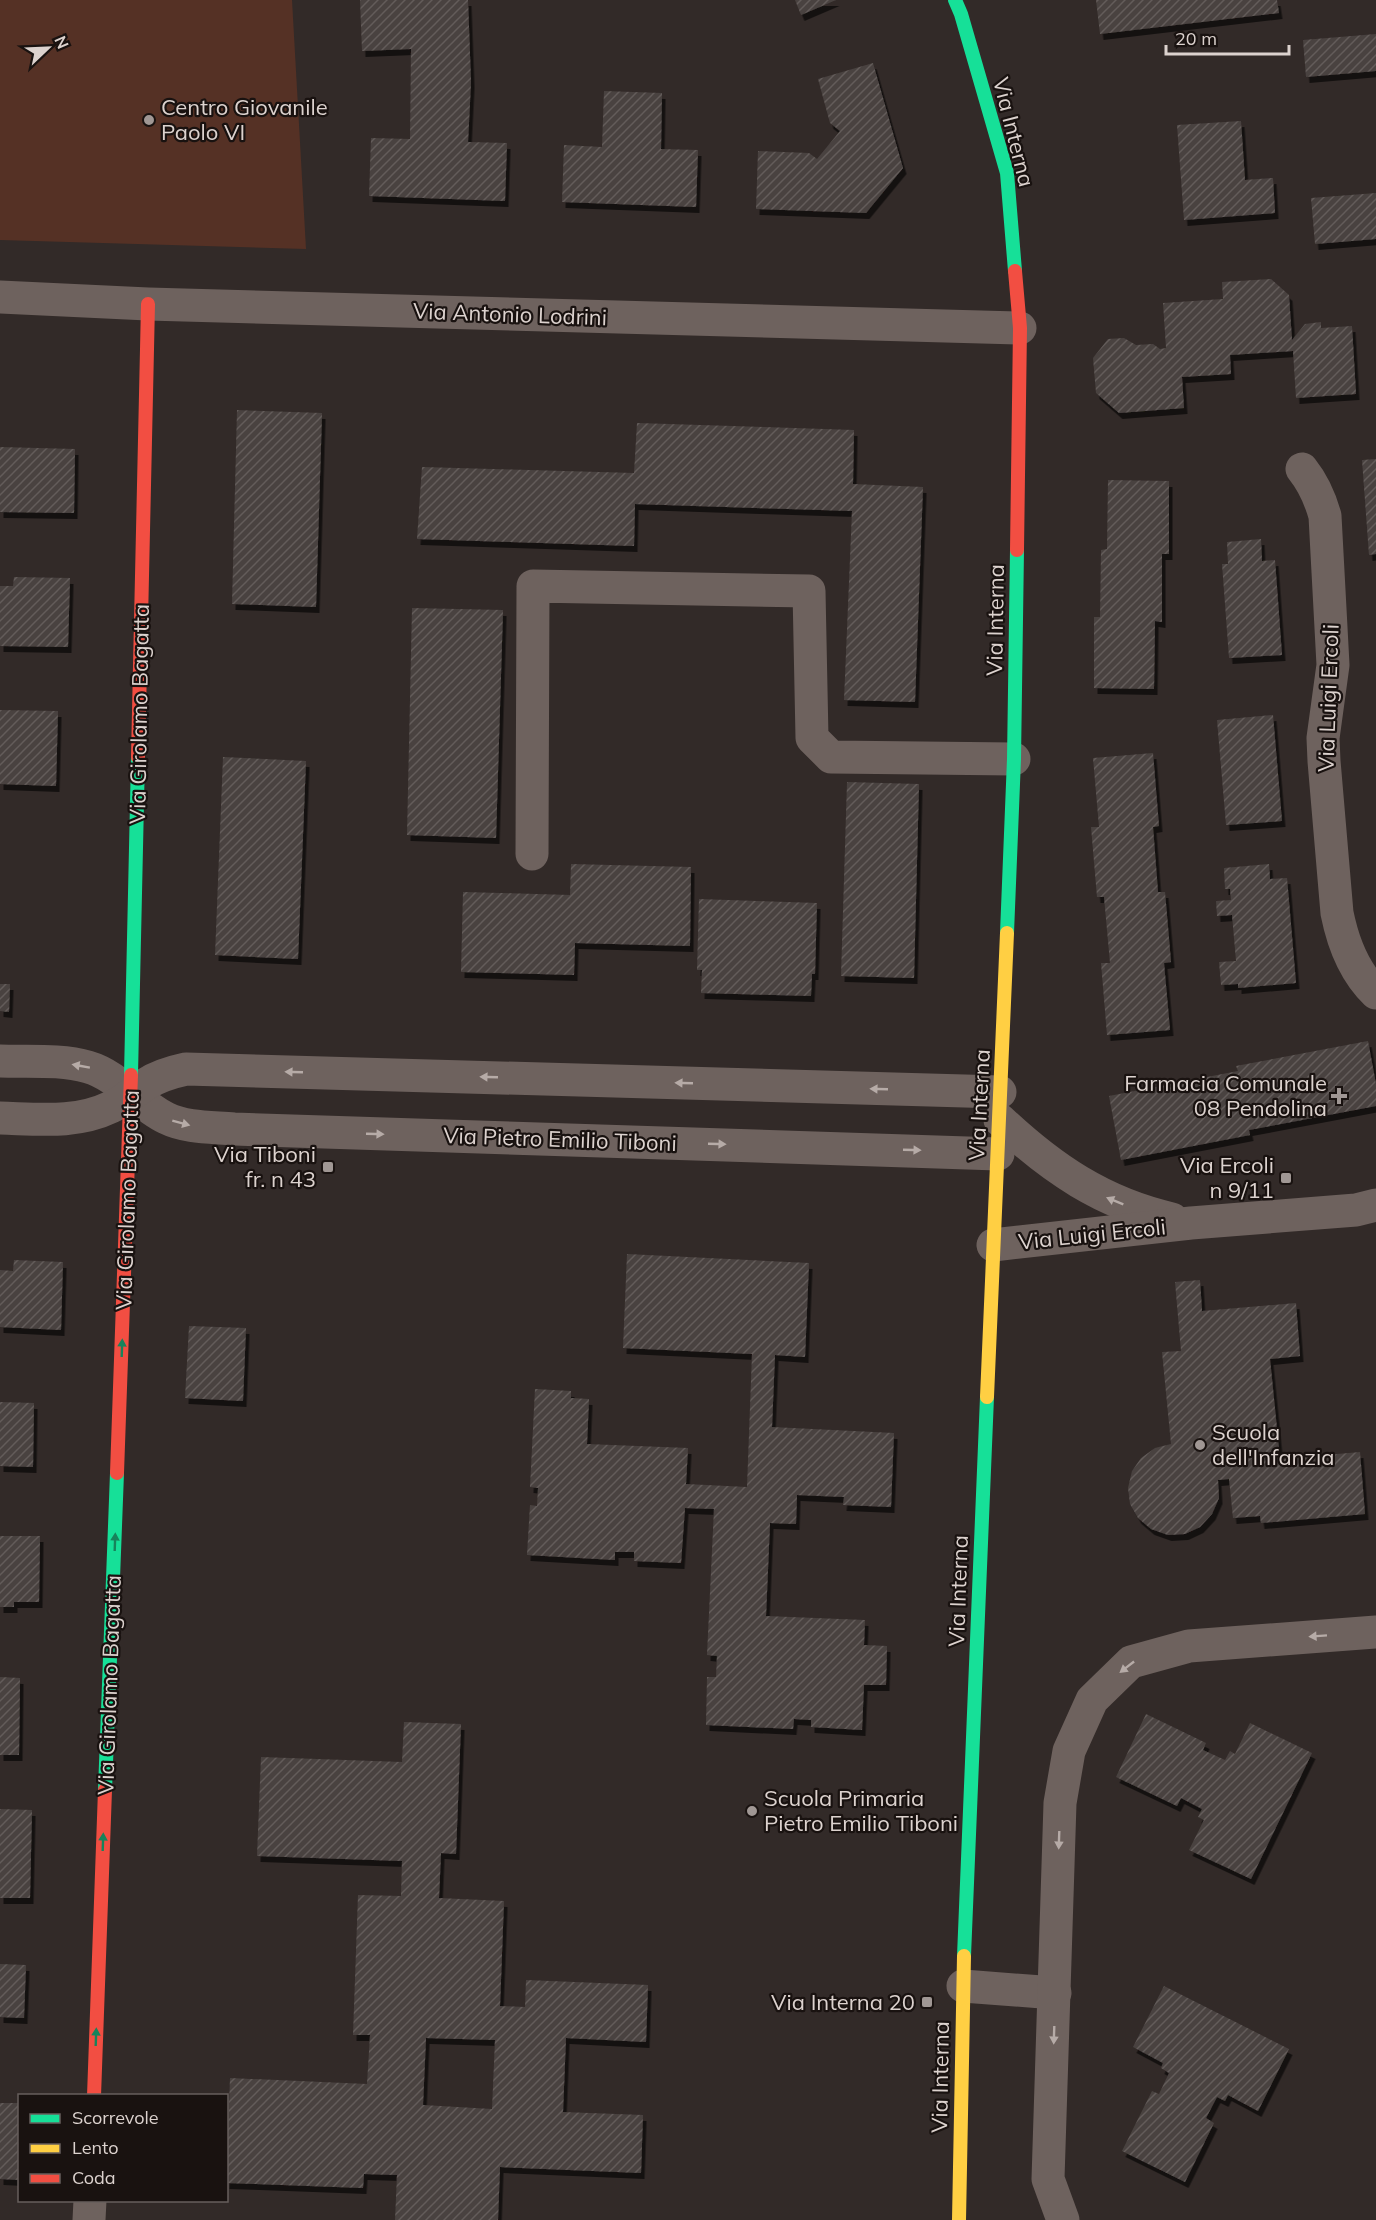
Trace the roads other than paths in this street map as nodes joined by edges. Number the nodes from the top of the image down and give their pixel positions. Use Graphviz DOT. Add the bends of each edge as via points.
graph roads {
  1 [pos="955,0"];
  2 [pos="0,297"];
  3 [pos="148,304"];
  4 [pos="1020,328"];
  5 [pos="1302,469"];
  6 [pos="1014,759"];
  7 [pos="532,854"];
  8 [pos="1376,993"];
  9 [pos="0,1061"];
  10 [pos="131,1094"];
  11 [pos="1000,1106"];
  12 [pos="0,1118"];
  13 [pos="998,1154"];
  14 [pos="1376,1205"];
  15 [pos="1191,1223"];
  16 [pos="993,1245"];
  17 [pos="1376,1632"];
  18 [pos="963,1986"];
  19 [pos="1055,1992"];
  20 [pos="94,2094"];
  21 [pos="90,2202"];
  22 [pos="89,2220"];
  23 [pos="958,2220"];
  24 [pos="1063,2220"];
  1 -- 4 [label="street, Via Interna" via="1007,173"];
  2 -- 3 [label="street, Via Antonio Lodrini"];
  3 -- 4 [label="street, Via Antonio Lodrini"];
  3 -- 10 [label="street, Via Girolamo Bagatta"];
  4 -- 6 [label="street, Via Interna"];
  5 -- 8 [label="street, Via Luigi Ercoli" via="1313,483 1325,516 1333,665 1323,750 1337,913 1348,953"];
  6 -- 7 [label="street" via="831,757 812,738 808,591 532,586"];
  6 -- 11 [label="street, Via Interna"];
  10 -- 9 [label="street, Via Pietro Emilio Tiboni, one-way" via="112,1077 88,1067"];
  11 -- 10 [label="street, one-way" via="186,1069 149,1082"];
  10 -- 12 [label="street" via="92,1115 69,1120"];
  10 -- 13 [label="street, Via Pietro Emilio Tiboni, one-way" via="181,1124 234,1129"];
  20 -- 10 [label="street, Via Girolamo Bagatta, one-way"];
  11 -- 13 [label="street, Via Interna"];
  15 -- 11 [label="street, Via Luigi Ercoli, one-way" via="1148,1214 1067,1176 1032,1150"];
  13 -- 16 [label="street, Via Interna"];
  14 -- 15 [label="street, Via Luigi Ercoli" via="1356,1210"];
  15 -- 16 [label="street, Via Luigi Ercoli"];
  16 -- 18 [label="street, Via Interna"];
  17 -- 19 [label="street, one-way" via="1189,1646 1131,1662 1092,1700 1069,1751 1060,1803"];
  18 -- 19 [label="street"];
  18 -- 23 [label="street, Via Interna"];
  19 -- 24 [label="street, one-way" via="1048,2180"];
  21 -- 22 [label="street"];
}
